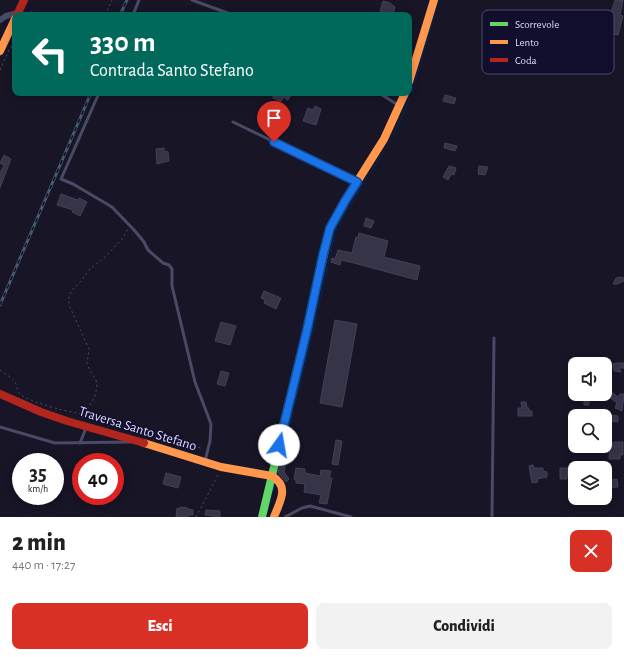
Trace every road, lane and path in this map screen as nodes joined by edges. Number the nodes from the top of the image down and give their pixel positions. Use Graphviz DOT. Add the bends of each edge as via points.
graph roads {
  1 [pos="24,0"];
  2 [pos="112,0"];
  3 [pos="139,0"];
  4 [pos="192,0"];
  5 [pos="434,0"];
  6 [pos="19,12"];
  7 [pos="106,12"];
  8 [pos="134,12"];
  9 [pos="226,12"];
  10 [pos="12,16"];
  11 [pos="0,20"];
  12 [pos="12,26"];
  13 [pos="12,46"];
  14 [pos="0,51"];
  15 [pos="0,70"];
  16 [pos="412,74"];
  17 [pos="98,96"];
  18 [pos="384,96"];
  19 [pos="404,96"];
  20 [pos="399,106"];
  21 [pos="233,122"];
  22 [pos="357,182"];
  23 [pos="130,225"];
  24 [pos="494,338"];
  25 [pos="0,370"];
  26 [pos="0,394"];
  27 [pos="84,415"];
  28 [pos="83,425"];
  29 [pos="0,428"];
  30 [pos="132,439"];
  31 [pos="80,443"];
  32 [pos="208,453"];
  33 [pos="205,462"];
  34 [pos="221,466"];
  35 [pos="272,476"];
  36 [pos="196,517"];
  37 [pos="262,517"];
  38 [pos="274,517"];
  39 [pos="285,517"];
  40 [pos="352,517"];
  41 [pos="492,517"];
  1 -- 6 [label="street"];
  2 -- 7 [label="path"];
  3 -- 8 [label="lane"];
  4 -- 9 [label="lane"];
  5 -- 16 [label="street"];
  10 -- 11 [label="street"];
  12 -- 14 [label="street"];
  13 -- 15 [label="path"];
  17 -- 23 [label="lane" via="61,178 112,207"];
  18 -- 20 [label="lane"];
  19 -- 20 [label="street"];
  20 -- 22 [label="street" via="384,139"];
  21 -- 22 [label="lane"];
  22 -- 35 [label="street" via="330,228"];
  23 -- 27 [label="path" via="122,239 90,269 69,296 69,305 89,349 87,364 96,380 94,398"];
  23 -- 32 [label="lane" via="148,250 172,269 172,286 195,382 211,424"];
  24 -- 41 [label="lane"];
  25 -- 27 [label="path" via="14,381 21,395 63,411"];
  26 -- 28 [label="street, Traversa Santo Stefano" via="41,412"];
  27 -- 28 [label="path"];
  27 -- 32 [label="path" via="166,441 177,440"];
  28 -- 30 [label="street, Traversa Santo Stefano"];
  28 -- 31 [label="lane"];
  29 -- 31 [label="lane" via="55,443"];
  30 -- 31 [label="lane" via="131,442"];
  30 -- 33 [label="street, Traversa Santo Stefano"];
  32 -- 33 [label="lane"];
  33 -- 34 [label="street, Traversa Santo Stefano"];
  34 -- 35 [label="street, Traversa Santo Stefano"];
  34 -- 36 [label="path" via="213,487"];
  35 -- 37 [label="street"];
  35 -- 38 [label="street" via="282,484 282,496"];
  39 -- 40 [label="lane" via="310,506"];
}
